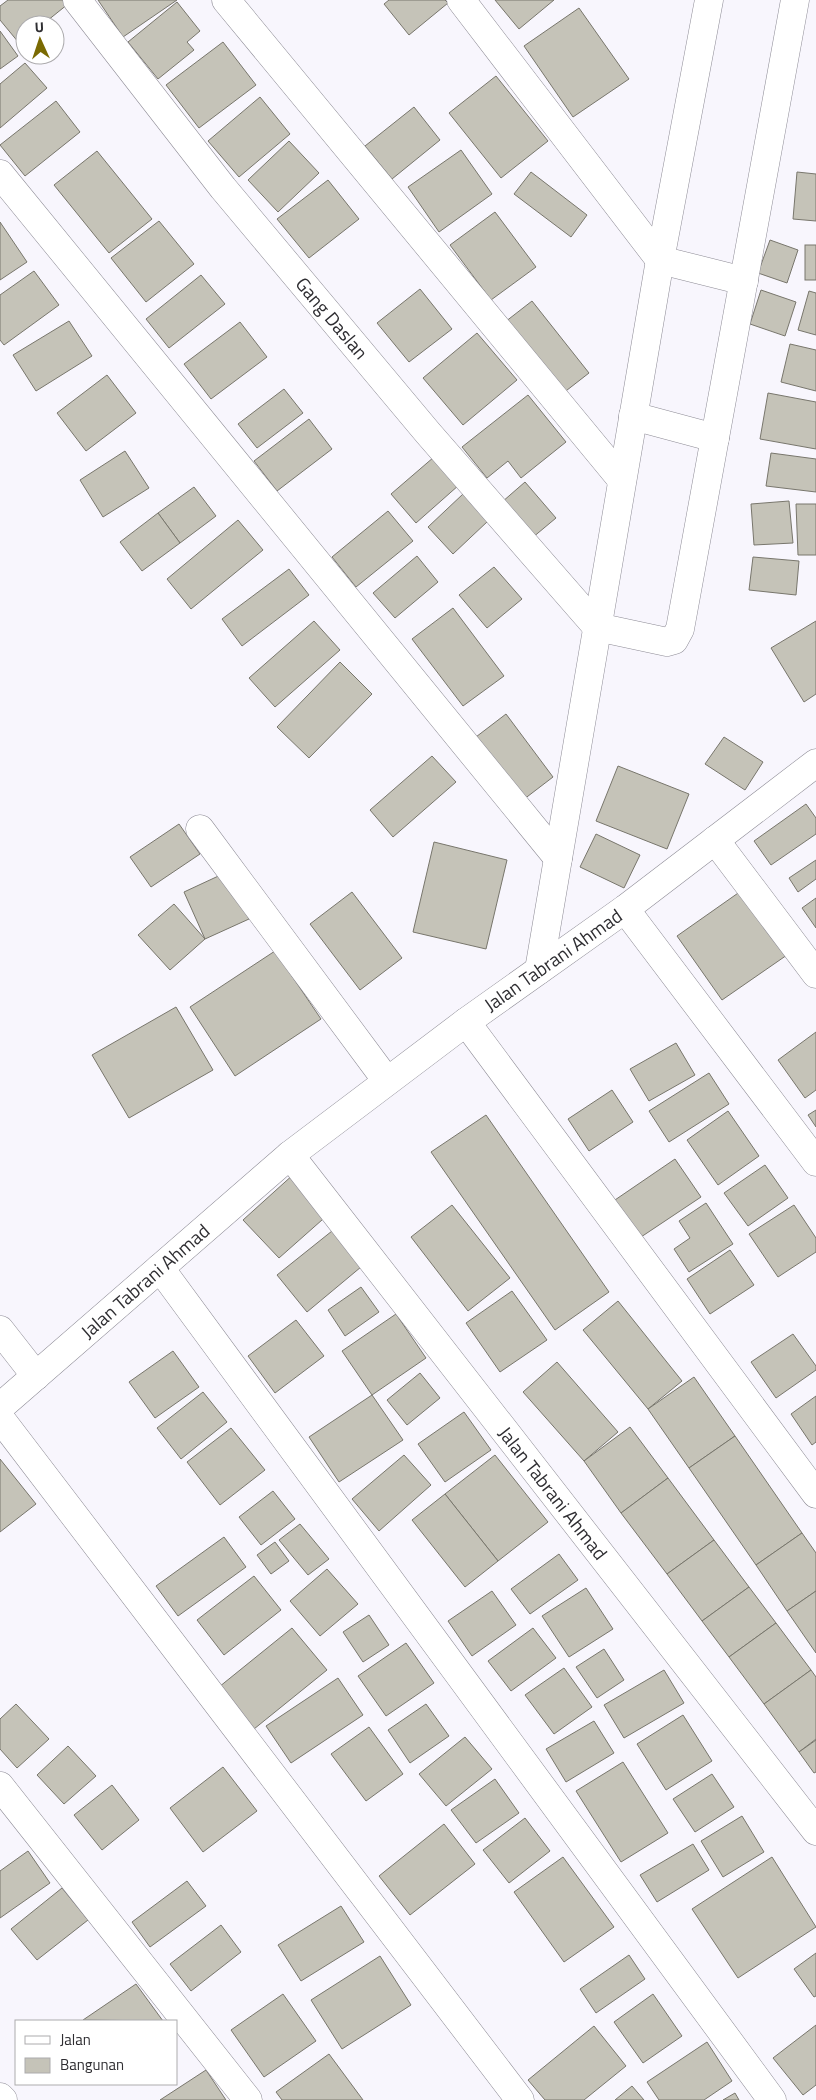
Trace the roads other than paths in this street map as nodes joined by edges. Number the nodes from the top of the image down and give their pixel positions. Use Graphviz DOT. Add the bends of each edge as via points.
graph roads {
  1 [pos="77,0"];
  2 [pos="226,0"];
  3 [pos="462,0"];
  4 [pos="709,0"];
  5 [pos="795,0"];
  6 [pos="0,174"];
  7 [pos="660,260"];
  8 [pos="744,281"];
  9 [pos="634,416"];
  10 [pos="715,438"];
  11 [pos="622,480"];
  12 [pos="597,627"];
  13 [pos="816,763"];
  14 [pos="200,829"];
  15 [pos="715,840"];
  16 [pos="558,858"];
  17 [pos="625,909"];
  18 [pos="539,970"];
  19 [pos="816,974"];
  20 [pos="466,1022"];
  21 [pos="387,1081"];
  22 [pos="290,1155"];
  23 [pos="816,1162"];
  24 [pos="160,1268"];
  25 [pos="0,1330"];
  26 [pos="36,1376"];
  27 [pos="0,1407"];
  28 [pos="0,1418"];
  29 [pos="816,1494"];
  30 [pos="0,1786"];
  31 [pos="816,1830"];
  32 [pos="0,2097"];
  33 [pos="3,2100"];
  34 [pos="248,2100"];
  35 [pos="520,2100"];
  36 [pos="772,2100"];
  1 -- 12 [label="street, Gang Daslan" via="223,188 428,433"];
  2 -- 11 [label="street"];
  3 -- 7 [label="street"];
  4 -- 7 [label="street"];
  5 -- 8 [label="street"];
  6 -- 16 [label="street"];
  7 -- 8 [label="street"];
  7 -- 9 [label="street"];
  8 -- 10 [label="street"];
  9 -- 10 [label="street"];
  9 -- 11 [label="street"];
  10 -- 12 [label="street" via="677,636 668,642"];
  11 -- 12 [label="street"];
  12 -- 16 [label="street"];
  13 -- 15 [label="street, Jalan Tabrani Ahmad"];
  14 -- 21 [label="street"];
  15 -- 17 [label="street, Jalan Tabrani Ahmad"];
  15 -- 19 [label="street"];
  16 -- 18 [label="street"];
  17 -- 18 [label="street, Jalan Tabrani Ahmad"];
  17 -- 23 [label="street"];
  18 -- 20 [label="street, Jalan Tabrani Ahmad"];
  20 -- 21 [label="street, Jalan Tabrani Ahmad"];
  20 -- 29 [label="street"];
  21 -- 22 [label="street, Jalan Tabrani Ahmad"];
  22 -- 24 [label="street, Jalan Tabrani Ahmad"];
  22 -- 31 [label="street, Jalan Tabrani Ahmad"];
  24 -- 26 [label="street, Jalan Tabrani Ahmad"];
  24 -- 36 [label="street"];
  25 -- 26 [label="street"];
  26 -- 27 [label="street, Jalan Tabrani Ahmad"];
  28 -- 35 [label="street"];
  30 -- 34 [label="street"];
  32 -- 33 [label="street"];
}
